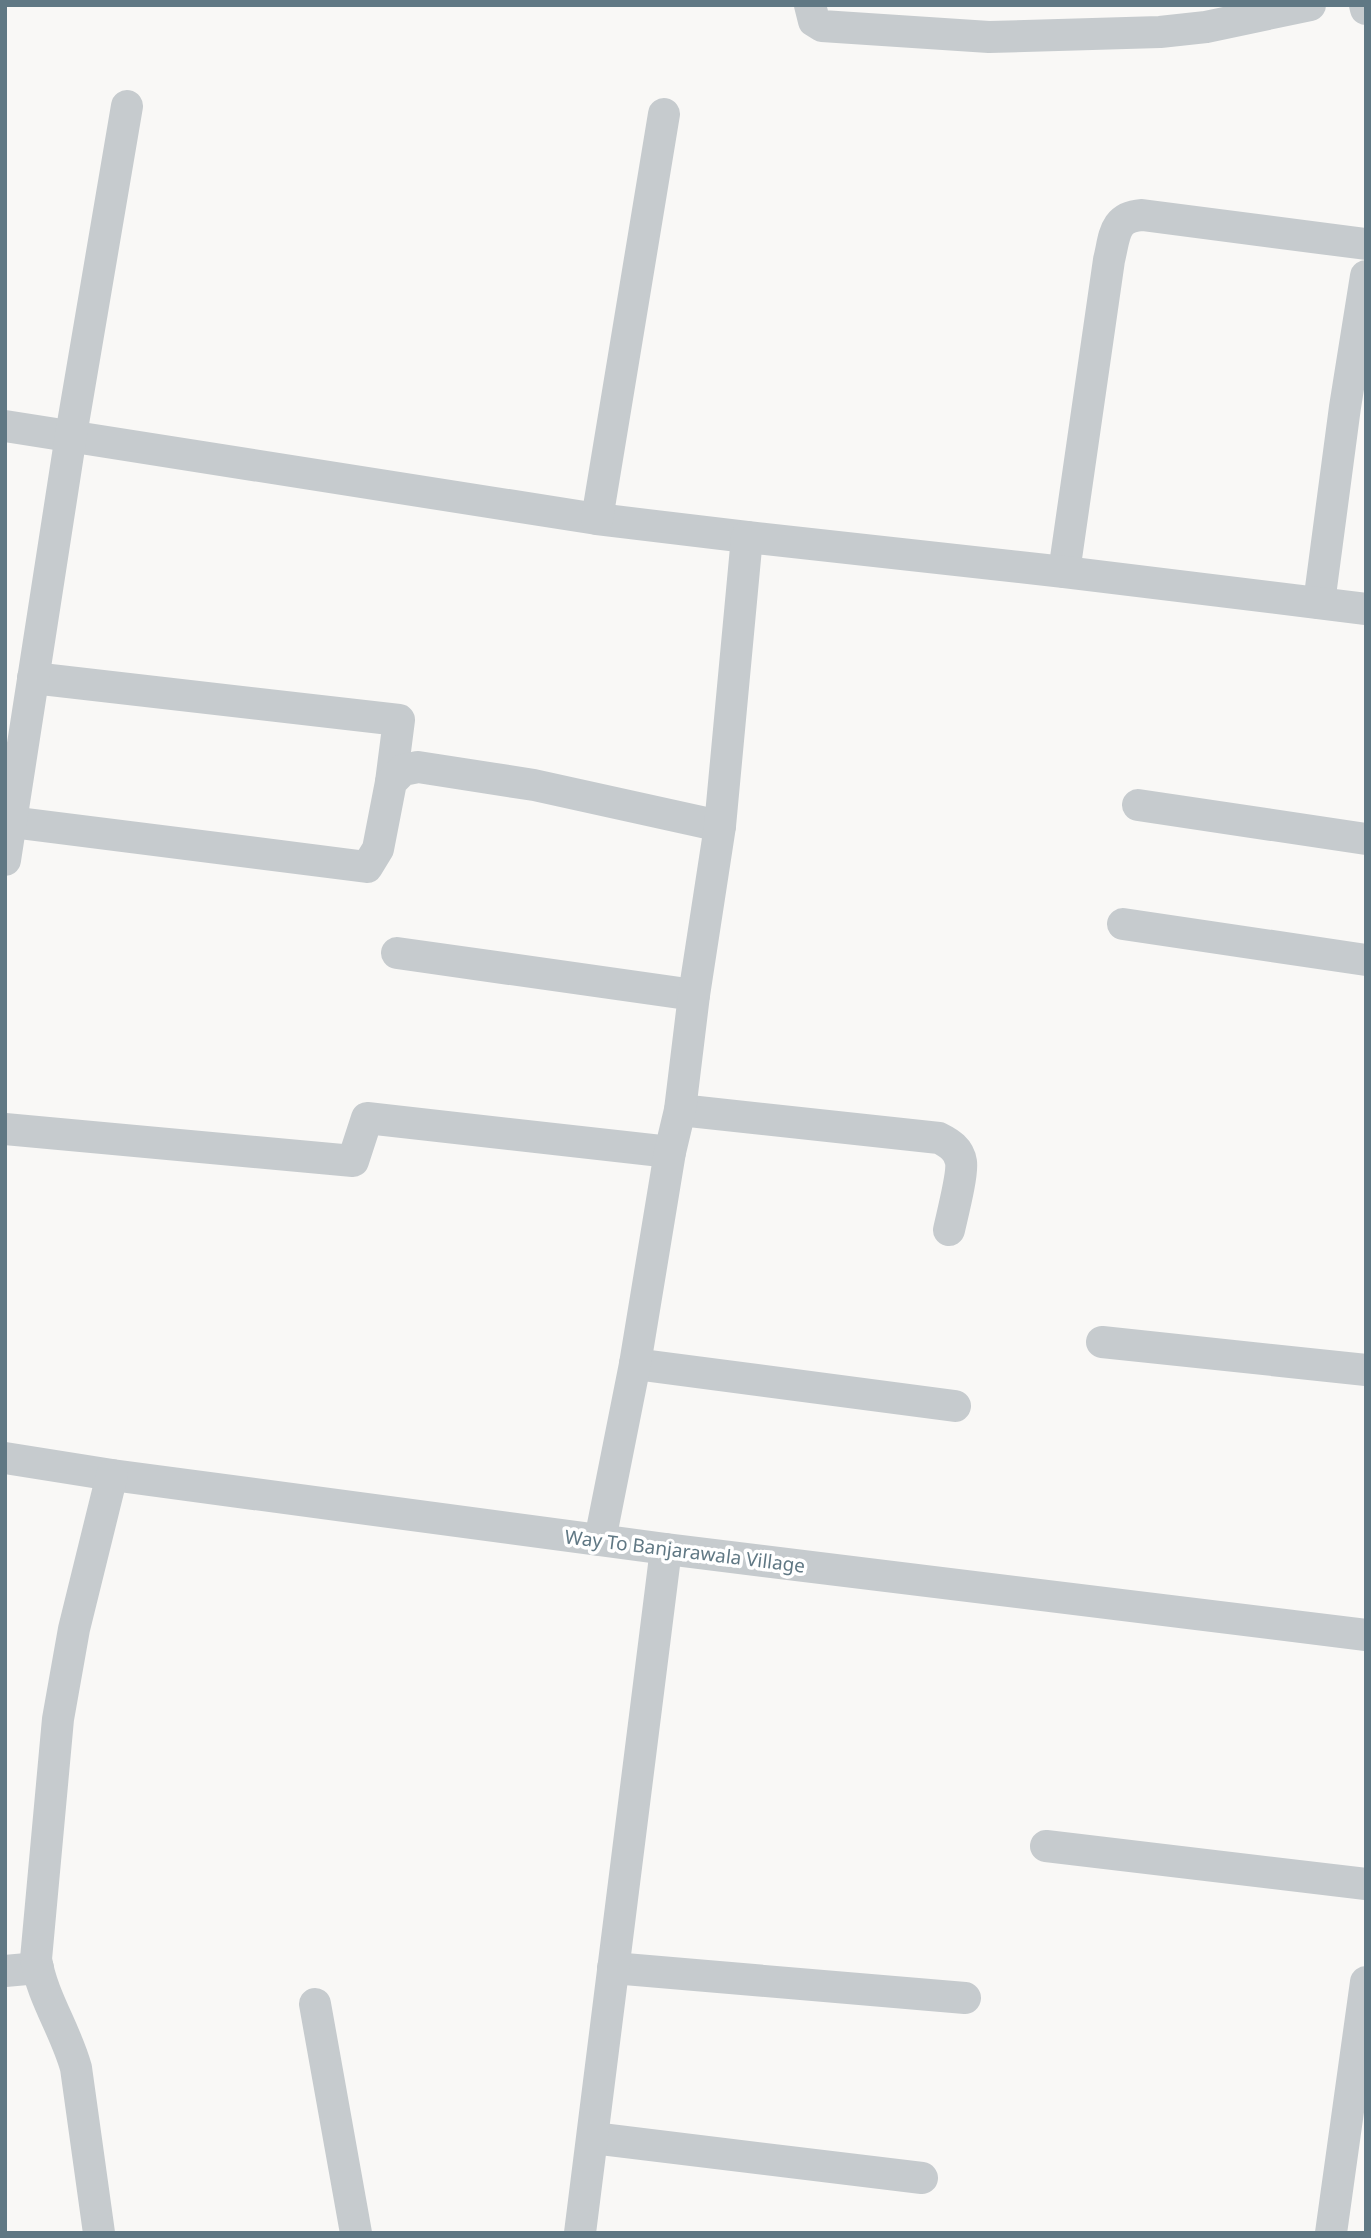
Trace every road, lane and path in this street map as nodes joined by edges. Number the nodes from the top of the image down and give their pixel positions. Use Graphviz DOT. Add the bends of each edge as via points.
graph roads {
  1 [pos="810,5"];
  2 [pos="1310,5"];
  3 [pos="127,106"];
  4 [pos="664,114"];
  5 [pos="1366,244"];
  6 [pos="1366,276"];
  7 [pos="5,426"];
  8 [pos="72,435"];
  9 [pos="597,519"];
  10 [pos="747,537"];
  11 [pos="1064,572"];
  12 [pos="1319,603"];
  13 [pos="1366,609"];
  14 [pos="33,678"];
  15 [pos="391,782"];
  16 [pos="1138,805"];
  17 [pos="11,822"];
  18 [pos="720,826"];
  19 [pos="1366,839"];
  20 [pos="5,860"];
  21 [pos="1123,923"];
  22 [pos="397,953"];
  23 [pos="1366,960"];
  24 [pos="694,995"];
  25 [pos="680,1110"];
  26 [pos="5,1129"];
  27 [pos="670,1152"];
  28 [pos="949,1230"];
  29 [pos="1102,1342"];
  30 [pos="635,1364"];
  31 [pos="1366,1370"];
  32 [pos="955,1406"];
  33 [pos="5,1458"];
  34 [pos="112,1475"];
  35 [pos="600,1540"];
  36 [pos="666,1549"];
  37 [pos="1366,1635"];
  38 [pos="1046,1846"];
  39 [pos="1366,1884"];
  40 [pos="38,1968"];
  41 [pos="613,1968"];
  42 [pos="5,1971"];
  43 [pos="1366,1982"];
  44 [pos="965,1997"];
  45 [pos="315,2004"];
  46 [pos="593,2138"];
  47 [pos="922,2178"];
  48 [pos="99,2233"];
  49 [pos="356,2233"];
  50 [pos="580,2233"];
  51 [pos="1331,2233"];
  1 -- 2 [label="street" via="814,21 822,26 989,37 1206,27"];
  3 -- 8 [label="street"];
  4 -- 9 [label="street"];
  5 -- 11 [label="street" via="1142,215 1128,216 1117,226"];
  6 -- 12 [label="street"];
  7 -- 8 [label="street"];
  8 -- 9 [label="street"];
  8 -- 14 [label="street"];
  9 -- 10 [label="street"];
  10 -- 11 [label="street"];
  10 -- 18 [label="street"];
  11 -- 12 [label="street"];
  12 -- 13 [label="street"];
  14 -- 15 [label="street" via="399,720"];
  14 -- 17 [label="street"];
  15 -- 17 [label="street" via="378,849 367,867"];
  15 -- 18 [label="street" via="403,770 418,767 456,772"];
  16 -- 19 [label="street"];
  17 -- 20 [label="street"];
  18 -- 24 [label="street"];
  21 -- 23 [label="street"];
  22 -- 24 [label="street"];
  24 -- 25 [label="street"];
  25 -- 27 [label="street"];
  25 -- 28 [label="street" via="939,1138 956,1150 961,1163"];
  26 -- 27 [label="street" via="353,1161 367,1118"];
  27 -- 30 [label="street"];
  29 -- 31 [label="street"];
  30 -- 32 [label="street"];
  30 -- 35 [label="street"];
  33 -- 34 [label="street, Way To Banjarawala Village"];
  34 -- 35 [label="street, Way To Banjarawala Village"];
  34 -- 40 [label="street" via="74,1629 58,1719"];
  35 -- 36 [label="street, Way To Banjarawala Village"];
  36 -- 37 [label="street, Way To Banjarawala Village"];
  36 -- 41 [label="street"];
  38 -- 39 [label="street"];
  40 -- 42 [label="street"];
  40 -- 48 [label="street" via="76,2068"];
  41 -- 44 [label="street"];
  41 -- 46 [label="street"];
  43 -- 51 [label="street"];
  45 -- 49 [label="street"];
  46 -- 47 [label="street"];
  46 -- 50 [label="street"];
}
